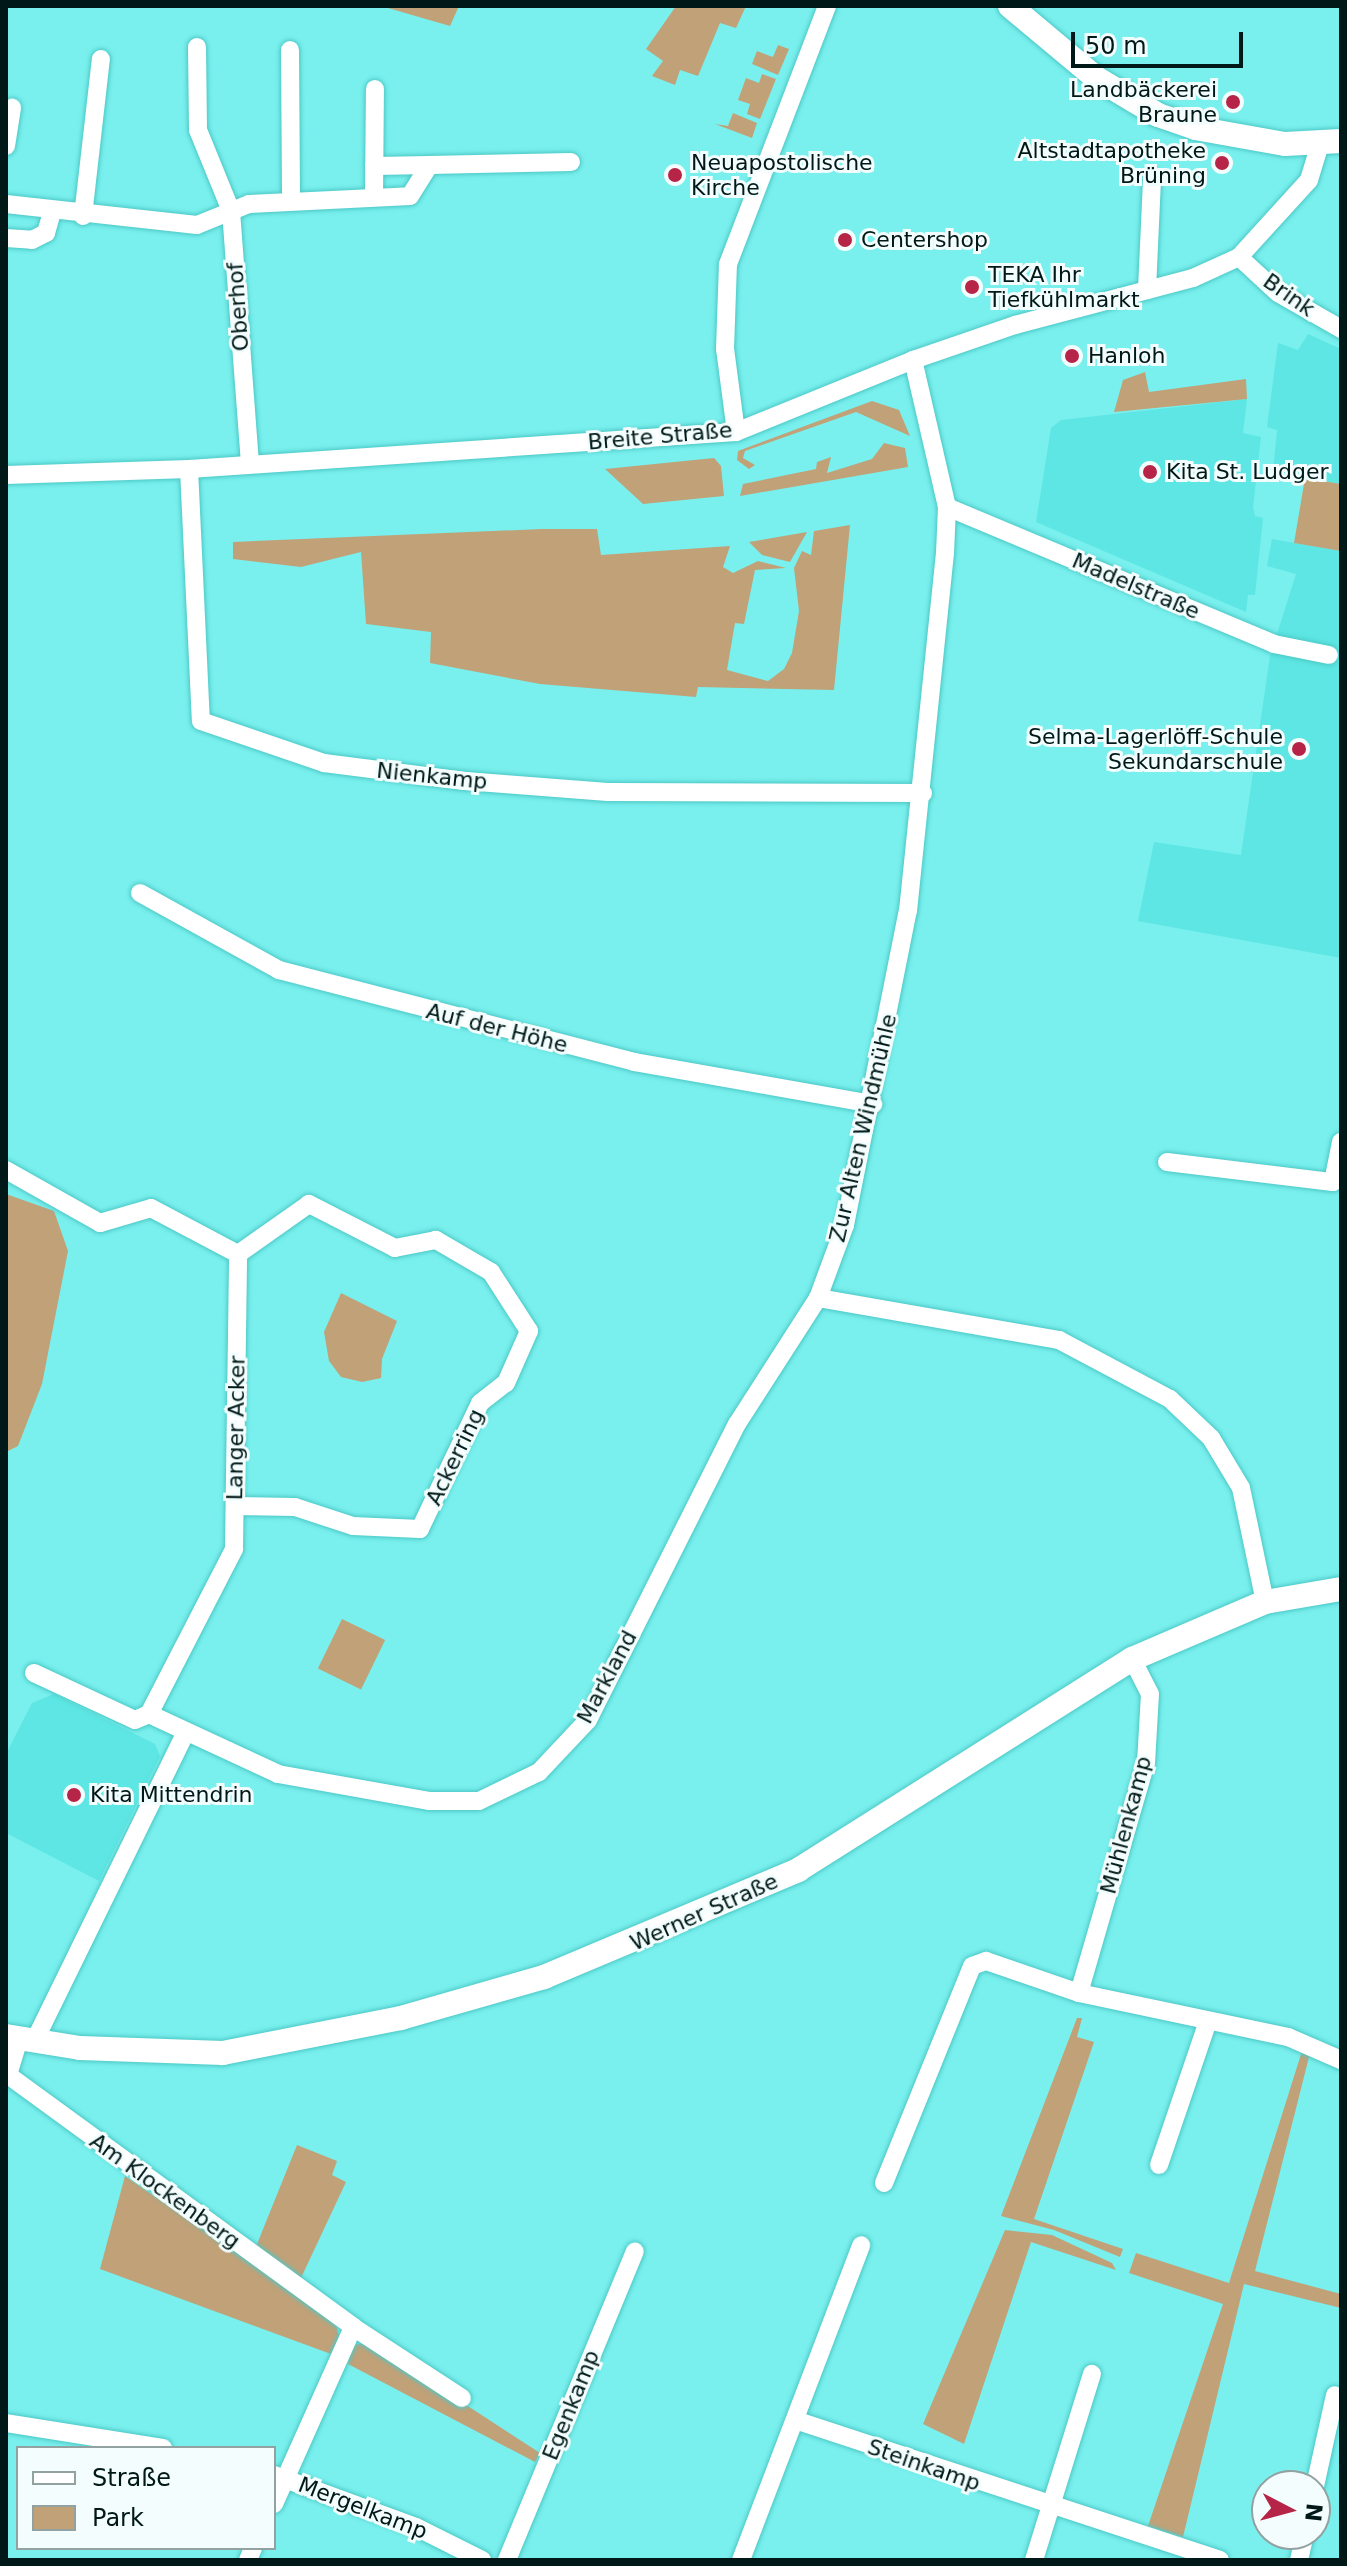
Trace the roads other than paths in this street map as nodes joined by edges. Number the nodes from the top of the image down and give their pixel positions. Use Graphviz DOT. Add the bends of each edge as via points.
graph roads {
  1 [pos="827,6"];
  2 [pos="1010,6"];
  3 [pos="197,47"];
  4 [pos="290,50"];
  5 [pos="101,59"];
  6 [pos="375,89"];
  7 [pos="12,107"];
  8 [pos="1330,143"];
  9 [pos="6,146"];
  10 [pos="571,162"];
  11 [pos="429,165"];
  12 [pos="374,166"];
  13 [pos="1152,178"];
  14 [pos="374,197"];
  15 [pos="291,201"];
  16 [pos="6,204"];
  17 [pos="231,211"];
  18 [pos="52,212"];
  19 [pos="83,216"];
  20 [pos="197,225"];
  21 [pos="6,238"];
  22 [pos="234,251"];
  23 [pos="1239,257"];
  24 [pos="1147,290"];
  25 [pos="1341,329"];
  26 [pos="913,360"];
  27 [pos="736,432"];
  28 [pos="250,463"];
  29 [pos="189,469"];
  30 [pos="6,475"];
  31 [pos="947,507"];
  32 [pos="1329,655"];
  33 [pos="923,793"];
  34 [pos="140,893"];
  35 [pos="873,1104"];
  36 [pos="1341,1142"];
  37 [pos="1167,1162"];
  38 [pos="6,1170"];
  39 [pos="238,1254"];
  40 [pos="818,1298"];
  41 [pos="235,1506"];
  42 [pos="1341,1589"];
  43 [pos="1265,1602"];
  44 [pos="1132,1659"];
  45 [pos="34,1673"];
  46 [pos="149,1714"];
  47 [pos="186,1732"];
  48 [pos="1079,1993"];
  49 [pos="1208,2021"];
  50 [pos="19,2039"];
  51 [pos="1341,2060"];
  52 [pos="7,2075"];
  53 [pos="1159,2165"];
  54 [pos="884,2183"];
  55 [pos="861,2245"];
  56 [pos="635,2251"];
  57 [pos="353,2327"];
  58 [pos="1092,2374"];
  59 [pos="1335,2395"];
  60 [pos="462,2398"];
  61 [pos="798,2421"];
  62 [pos="6,2423"];
  63 [pos="150,2446"];
  64 [pos="1319,2470"];
  65 [pos="280,2477"];
  66 [pos="1050,2508"];
  67 [pos="482,2560"];
  68 [pos="507,2560"];
  69 [pos="741,2560"];
  70 [pos="1034,2560"];
  71 [pos="1220,2560"];
  1 -- 27 [label="street" via="728,264 725,349"];
  2 -- 8 [label="street" via="1104,84 1158,115 1233,136"];
  3 -- 17 [label="street, Oberhof" via="198,130"];
  4 -- 15 [label="street"];
  5 -- 19 [label="street"];
  6 -- 12 [label="street"];
  7 -- 9 [label="street"];
  8 -- 23 [label="street, Breite Straße" via="1309,180"];
  10 -- 11 [label="street"];
  11 -- 12 [label="street"];
  11 -- 14 [label="street" via="410,196"];
  12 -- 14 [label="street"];
  13 -- 24 [label="street"];
  14 -- 15 [label="street"];
  15 -- 17 [label="street"];
  16 -- 18 [label="street"];
  17 -- 20 [label="street"];
  17 -- 22 [label="street, Oberhof"];
  18 -- 19 [label="street"];
  18 -- 21 [label="street" via="46,233 32,240"];
  19 -- 20 [label="street"];
  20 -- 22 [label="street"];
  22 -- 28 [label="street, Oberhof"];
  23 -- 24 [label="street, Breite Straße" via="1193,278"];
  23 -- 25 [label="street, Brink" via="1278,293"];
  24 -- 26 [label="street, Breite Straße" via="1015,325"];
  26 -- 27 [label="street, Breite Straße"];
  26 -- 31 [label="street, Zur Alten Windmühle"];
  27 -- 28 [label="street, Breite Straße"];
  28 -- 29 [label="street, Breite Straße"];
  29 -- 30 [label="street, Breite Straße"];
  29 -- 33 [label="street, Nienkamp" via="201,721 324,763 465,781 608,792"];
  31 -- 32 [label="street, Madelstraße" via="1274,644"];
  31 -- 33 [label="street, Zur Alten Windmühle"];
  33 -- 35 [label="street, Zur Alten Windmühle"];
  34 -- 35 [label="street, Auf der Höhe" via="279,970 634,1062"];
  35 -- 40 [label="street, Zur Alten Windmühle" via="845,1225"];
  36 -- 37 [label="street" via="1333,1182"];
  38 -- 39 [label="street" via="100,1223 151,1208"];
  39 -- 41 [label="street, Langer Acker"];
  39 -- 41 [label="street, Ackerring" via="309,1204 395,1248 436,1240 491,1272 529,1331 506,1383 480,1403 420,1529 353,1526 295,1507"];
  40 -- 43 [label="street" via="1059,1340 1170,1399 1211,1438 1241,1488"];
  40 -- 47 [label="street, Markland" via="737,1424 588,1720 539,1772 479,1801 429,1801 304,1781"];
  41 -- 46 [label="street, Langer Acker" via="234,1549"];
  42 -- 43 [label="street, Werner Straße"];
  43 -- 44 [label="street, Werner Straße"];
  44 -- 48 [label="street, Mühlenkamp" via="1150,1694 1148,1751"];
  44 -- 50 [label="street, Werner Straße" via="811,1863 723,1906 544,1977 401,2018 223,2053 158,2054"];
  45 -- 46 [label="street" via="135,1720"];
  46 -- 47 [label="street, Markland"];
  47 -- 50 [label="street"];
  48 -- 49 [label="street"];
  48 -- 54 [label="street" via="986,1961 972,1966"];
  49 -- 51 [label="street" via="1288,2037"];
  49 -- 53 [label="street"];
  50 -- 52 [label="street, Am Klockenberg"];
  52 -- 57 [label="street, Am Klockenberg"];
  55 -- 61 [label="street"];
  56 -- 68 [label="street, Egenkamp"];
  57 -- 60 [label="street, Am Klockenberg"];
  57 -- 65 [label="street"];
  58 -- 66 [label="street"];
  59 -- 64 [label="street"];
  61 -- 66 [label="street, Steinkamp"];
  61 -- 69 [label="street"];
  62 -- 63 [label="street"];
  65 -- 67 [label="street, Mergelkamp" via="416,2527"];
  66 -- 70 [label="street"];
  66 -- 71 [label="street, Steinkamp"];
}
